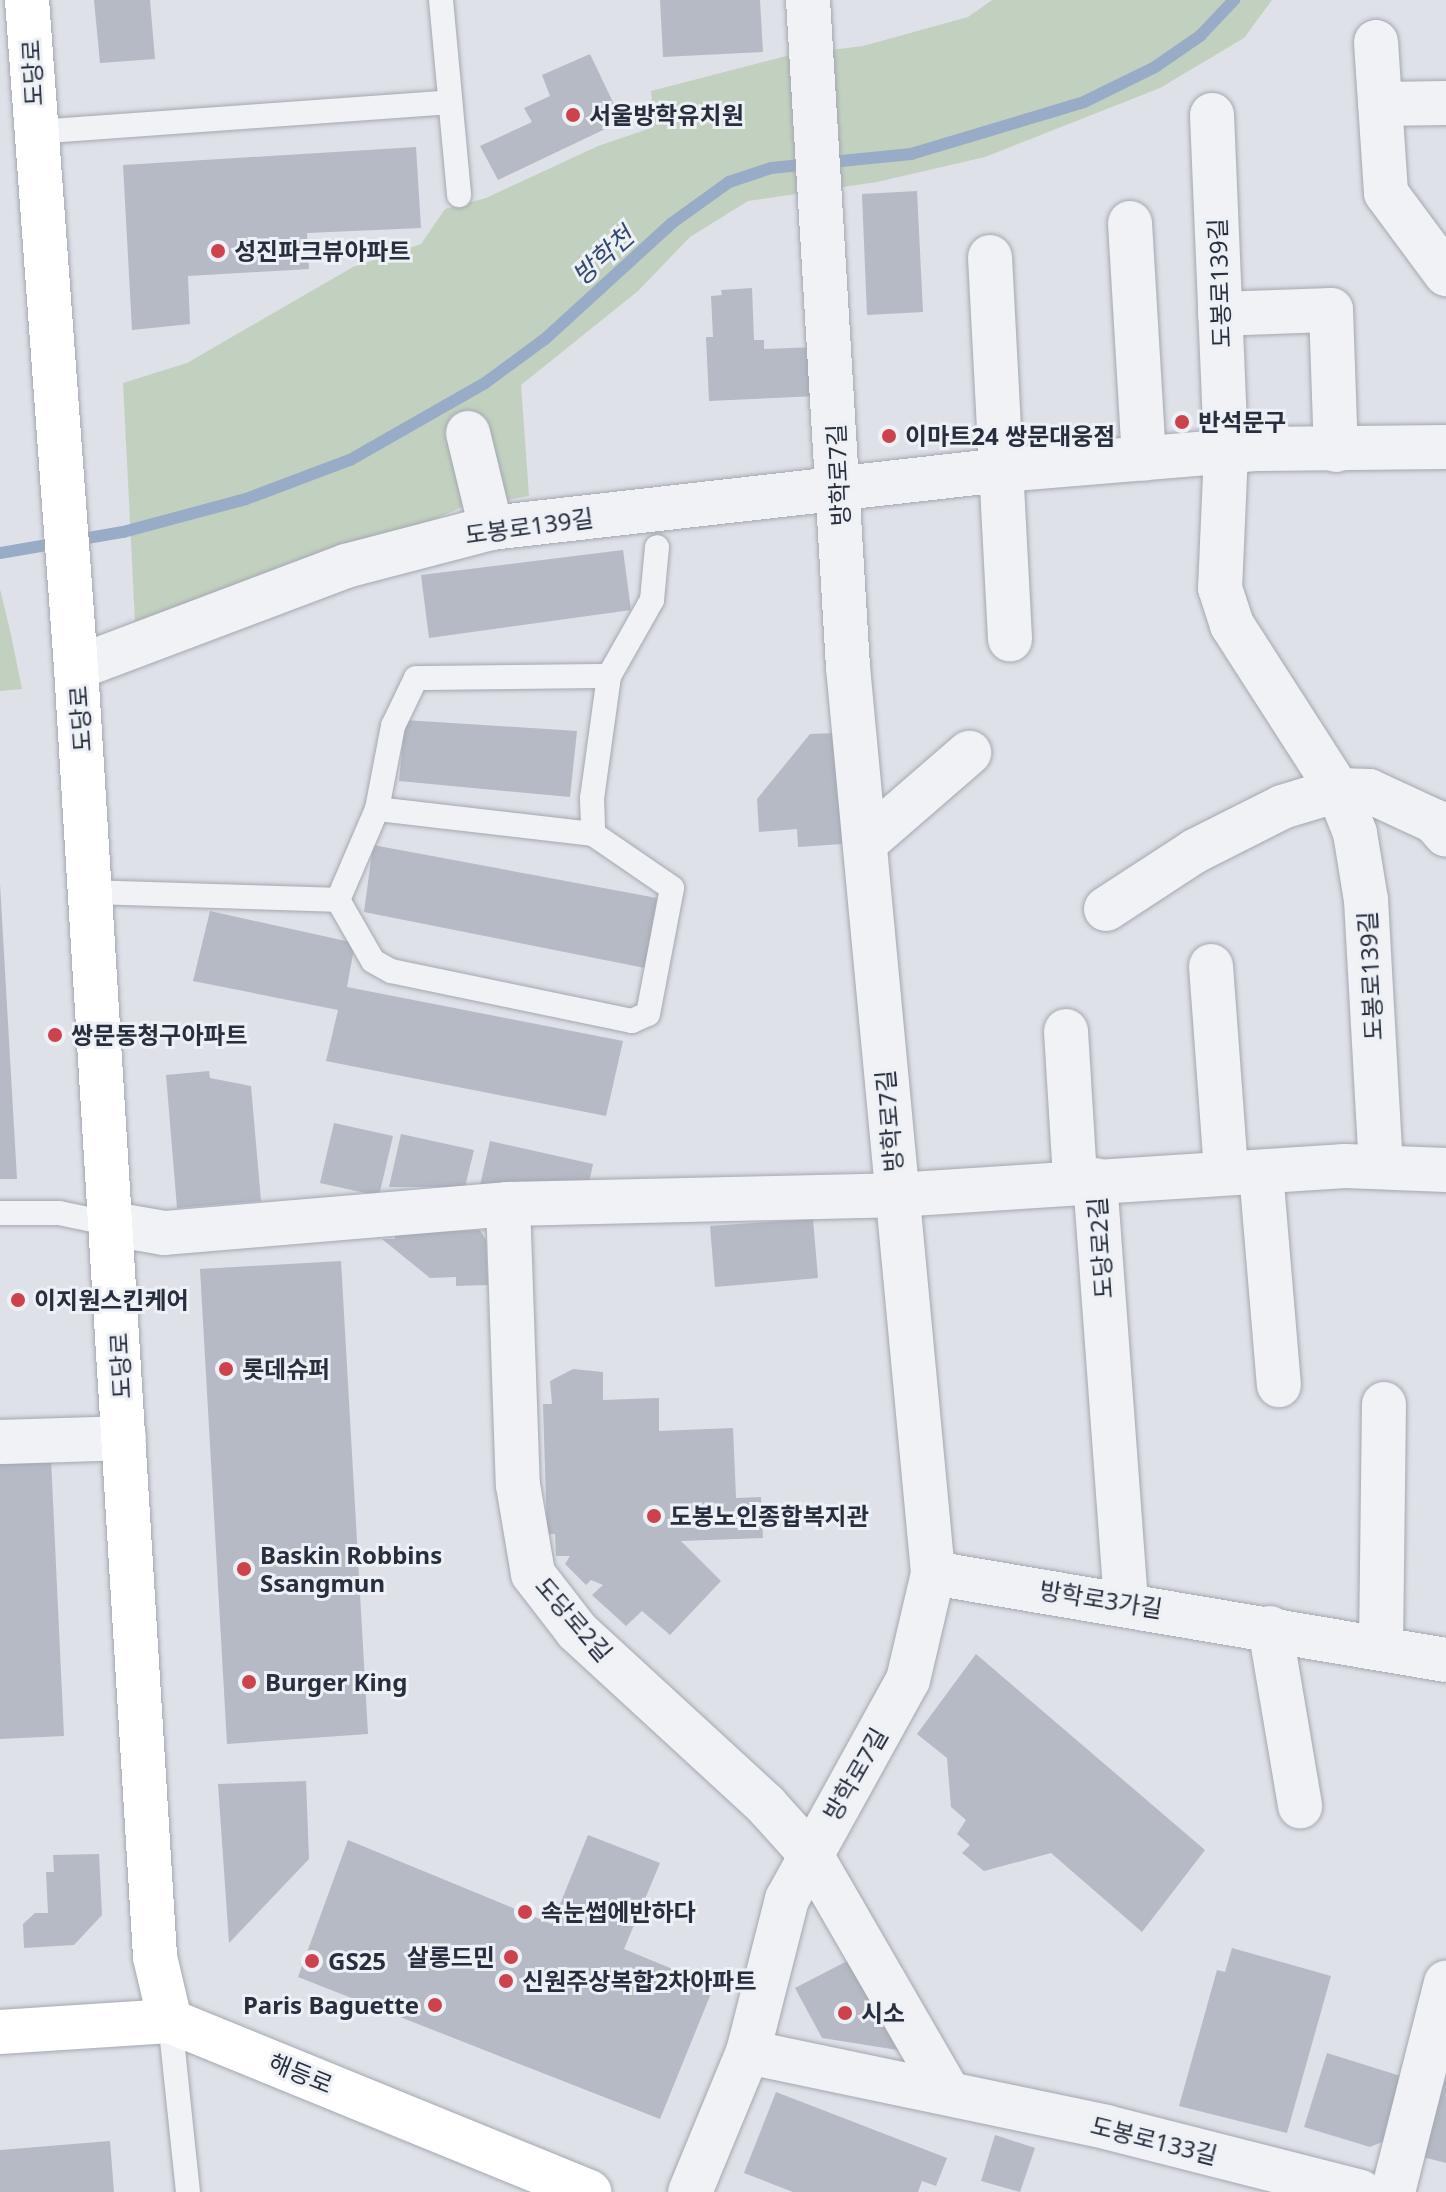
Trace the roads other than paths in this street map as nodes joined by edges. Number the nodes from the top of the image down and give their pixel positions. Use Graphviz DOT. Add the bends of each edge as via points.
graph roads {
  1 [pos="27,0"];
  2 [pos="441,0"];
  3 [pos="808,0"];
  4 [pos="1376,42"];
  5 [pos="450,102"];
  6 [pos="1446,103"];
  7 [pos="1380,104"];
  8 [pos="1212,115"];
  9 [pos="35,132"];
  10 [pos="459,195"];
  11 [pos="1130,223"];
  12 [pos="990,257"];
  13 [pos="1446,274"];
  14 [pos="1220,314"];
  15 [pos="468,433"];
  16 [pos="1446,447"];
  17 [pos="1336,450"];
  18 [pos="1226,452"];
  19 [pos="1144,459"];
  20 [pos="1002,470"];
  21 [pos="838,488"];
  22 [pos="491,528"];
  23 [pos="657,547"];
  24 [pos="1010,639"];
  25 [pos="76,668"];
  26 [pos="609,676"];
  27 [pos="969,753"];
  28 [pos="1338,790"];
  29 [pos="377,809"];
  30 [pos="593,834"];
  31 [pos="1446,835"];
  32 [pos="865,843"];
  33 [pos="90,892"];
  34 [pos="338,900"];
  35 [pos="1106,909"];
  36 [pos="1211,966"];
  37 [pos="1066,1031"];
  38 [pos="1381,1166"];
  39 [pos="1446,1170"];
  40 [pos="1244,1172"];
  41 [pos="1085,1180"];
  42 [pos="896,1195"];
  43 [pos="508,1204"];
  44 [pos="0,1213"];
  45 [pos="112,1224"];
  46 [pos="1279,1385"];
  47 [pos="1384,1404"];
  48 [pos="124,1438"];
  49 [pos="0,1442"];
  50 [pos="933,1573"];
  51 [pos="1126,1603"];
  52 [pos="1270,1628"];
  53 [pos="1381,1648"];
  54 [pos="1446,1660"];
  55 [pos="1300,1806"];
  56 [pos="811,1855"];
  57 [pos="1446,1983"];
  58 [pos="170,2021"];
  59 [pos="0,2032"];
  60 [pos="748,2052"];
  61 [pos="947,2091"];
  62 [pos="188,2192"];
  63 [pos="589,2192"];
  64 [pos="690,2192"];
  65 [pos="1361,2192"];
  66 [pos="1393,2192"];
  1 -- 9 [label="main road, 도당로"];
  2 -- 5 [label="lane"];
  3 -- 21 [label="street, 방학로7길"];
  4 -- 7 [label="street"];
  5 -- 9 [label="lane"];
  5 -- 10 [label="lane"];
  6 -- 7 [label="street"];
  7 -- 13 [label="street" via="1386,193"];
  8 -- 14 [label="street, 도봉로139길"];
  9 -- 25 [label="main road, 도당로"];
  11 -- 19 [label="street"];
  12 -- 20 [label="street"];
  14 -- 17 [label="street" via="1331,310"];
  14 -- 18 [label="street, 도봉로139길"];
  15 -- 22 [label="street"];
  16 -- 17 [label="street, 도봉로139길"];
  17 -- 18 [label="street, 도봉로139길"];
  18 -- 19 [label="street, 도봉로139길"];
  18 -- 28 [label="street, 도봉로139길" via="1220,588 1224,608"];
  19 -- 20 [label="street, 도봉로139길"];
  20 -- 21 [label="street, 도봉로139길"];
  20 -- 24 [label="street"];
  21 -- 22 [label="street, 도봉로139길"];
  21 -- 32 [label="street, 방학로7길"];
  22 -- 25 [label="street, 도봉로139길" via="346,566"];
  23 -- 26 [label="lane" via="652,600"];
  25 -- 33 [label="main road, 도당로"];
  26 -- 29 [label="lane" via="416,678 393,726"];
  26 -- 30 [label="lane" via="592,798"];
  27 -- 32 [label="street"];
  28 -- 31 [label="street" via="1369,791 1434,821"];
  28 -- 35 [label="street" via="1282,807 1195,851"];
  28 -- 38 [label="street, 도봉로139길" via="1355,833 1366,900"];
  29 -- 30 [label="lane"];
  29 -- 34 [label="lane"];
  30 -- 34 [label="lane" via="672,888 648,1014 632,1021 391,971 373,961"];
  32 -- 42 [label="street, 방학로7길"];
  33 -- 34 [label="lane"];
  33 -- 45 [label="main road, 도당로"];
  36 -- 40 [label="street"];
  37 -- 41 [label="street, 도당로2길"];
  38 -- 39 [label="street, 도당로2길"];
  38 -- 40 [label="street, 도당로2길"];
  40 -- 41 [label="street, 도당로2길"];
  40 -- 46 [label="street"];
  41 -- 42 [label="street, 도당로2길"];
  41 -- 51 [label="street, 도당로2길"];
  42 -- 43 [label="street, 도당로2길"];
  42 -- 50 [label="street, 방학로7길"];
  43 -- 45 [label="street, 도당로2길" via="164,1233"];
  43 -- 56 [label="street, 도당로2길" via="518,1485 533,1574 577,1631 766,1805"];
  44 -- 45 [label="lane" via="59,1213"];
  45 -- 48 [label="main road, 도당로"];
  47 -- 53 [label="street"];
  48 -- 49 [label="street"];
  48 -- 58 [label="main road, 도당로" via="155,1957"];
  50 -- 51 [label="street, 방학로3가길"];
  50 -- 56 [label="street, 방학로7길" via="908,1680"];
  51 -- 52 [label="street, 방학로3가길"];
  52 -- 53 [label="street, 방학로3가길"];
  52 -- 55 [label="street"];
  53 -- 54 [label="street, 방학로3가길"];
  56 -- 60 [label="street, 방학로7길" via="773,1940"];
  56 -- 61 [label="street"];
  57 -- 66 [label="street"];
  58 -- 59 [label="main road, 해등로"];
  58 -- 62 [label="lane"];
  58 -- 63 [label="main road, 해등로"];
  60 -- 61 [label="street, 도봉로133길"];
  60 -- 64 [label="street, 방학로7길"];
  61 -- 65 [label="street, 도봉로133길"];
}
